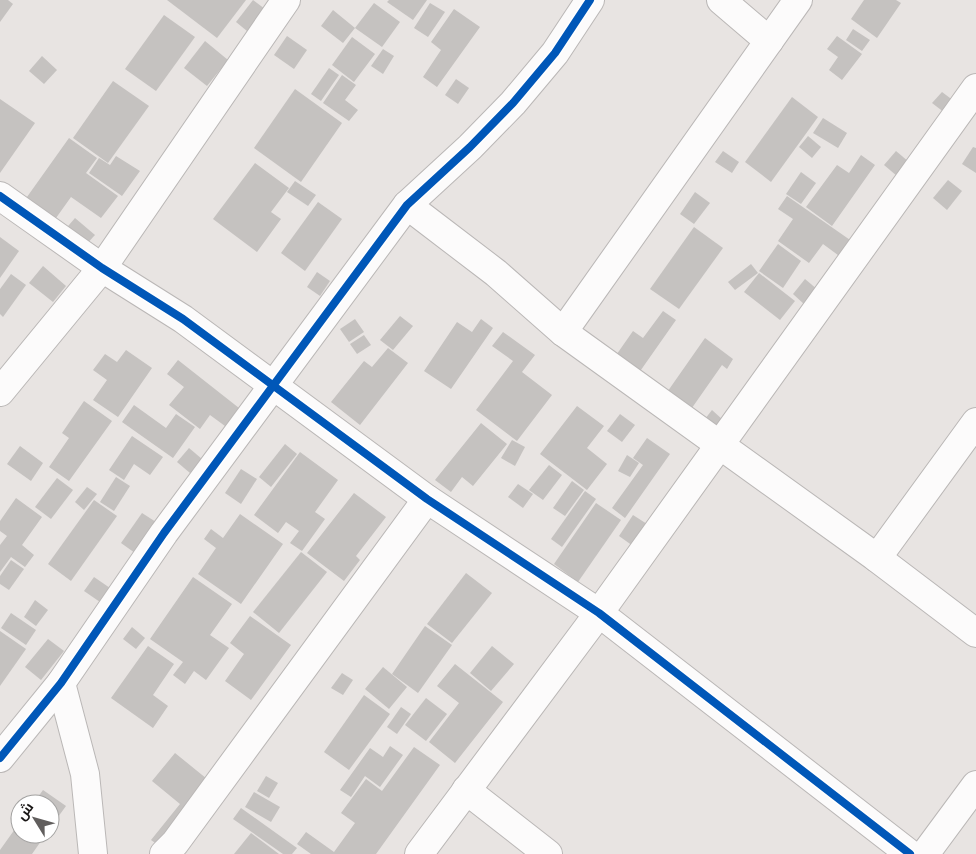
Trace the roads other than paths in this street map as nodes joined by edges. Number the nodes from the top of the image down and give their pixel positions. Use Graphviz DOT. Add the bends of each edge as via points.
graph roads {
  1 [pos="286,0"];
  2 [pos="590,0"];
  3 [pos="721,0"];
  4 [pos="798,0"];
  5 [pos="769,42"];
  6 [pos="976,88"];
  7 [pos="0,196"];
  8 [pos="407,205"];
  9 [pos="102,268"];
  10 [pos="562,332"];
  11 [pos="272,386"];
  12 [pos="0,392"];
  13 [pos="976,422"];
  14 [pos="718,445"];
  15 [pos="427,499"];
  16 [pos="877,558"];
  17 [pos="599,613"];
  18 [pos="976,634"];
  19 [pos="61,683"];
  20 [pos="0,758"];
  21 [pos="976,785"];
  22 [pos="466,790"];
  23 [pos="93,854"];
  24 [pos="164,854"];
  25 [pos="419,854"];
  26 [pos="548,854"];
  27 [pos="910,854"];
  28 [pos="925,854"];
  1 -- 9 [label="street"];
  2 -- 8 [label="street" via="555,53 513,104"];
  3 -- 5 [label="street"];
  4 -- 5 [label="street"];
  5 -- 10 [label="street"];
  6 -- 14 [label="street"];
  7 -- 9 [label="street"];
  8 -- 10 [label="street" via="496,273"];
  8 -- 11 [label="street"];
  9 -- 11 [label="street" via="183,320"];
  9 -- 12 [label="street"];
  10 -- 14 [label="street"];
  11 -- 15 [label="street"];
  11 -- 19 [label="street" via="164,533"];
  13 -- 16 [label="street"];
  14 -- 16 [label="street"];
  14 -- 17 [label="street"];
  15 -- 17 [label="street"];
  15 -- 24 [label="street"];
  16 -- 18 [label="street"];
  17 -- 22 [label="street"];
  17 -- 27 [label="street"];
  19 -- 20 [label="street"];
  19 -- 23 [label="street" via="85,774"];
  21 -- 28 [label="street"];
  22 -- 25 [label="street"];
  22 -- 26 [label="street"];
}
